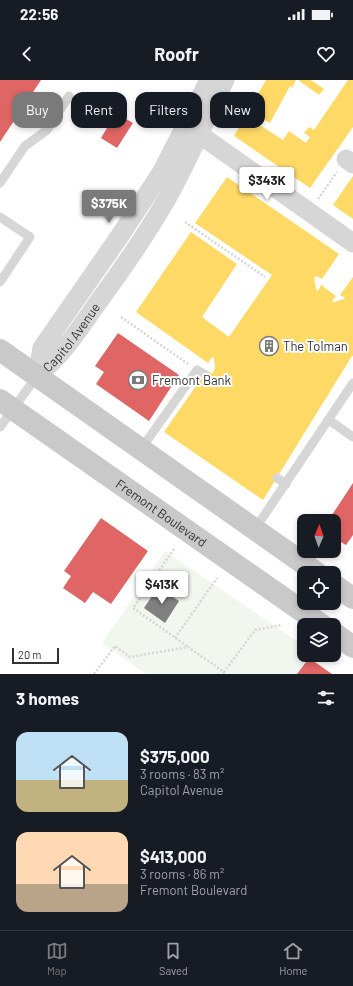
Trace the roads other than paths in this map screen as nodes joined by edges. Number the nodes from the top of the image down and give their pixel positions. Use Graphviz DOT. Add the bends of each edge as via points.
graph roads {
  1 [pos="209,80"];
  2 [pos="225,80"];
  3 [pos="69,96"];
  4 [pos="192,130"];
  5 [pos="0,183"];
  6 [pos="0,217"];
  7 [pos="353,243"];
  8 [pos="0,282"];
  9 [pos="0,350"];
  10 [pos="200,372"];
  11 [pos="37,376"];
  12 [pos="353,383"];
  13 [pos="7,405"];
  14 [pos="329,420"];
  15 [pos="0,428"];
  16 [pos="353,437"];
  17 [pos="141,449"];
  18 [pos="277,478"];
  19 [pos="286,484"];
  20 [pos="255,529"];
  21 [pos="307,566"];
  22 [pos="341,590"];
  23 [pos="353,598"];
  24 [pos="312,618"];
  25 [pos="341,638"];
  26 [pos="353,647"];
  1 -- 4 [label="street, Capitol Avenue"];
  2 -- 4 [label="street, Capitol Avenue"];
  3 -- 5 [label="lane" via="46,130 25,146"];
  4 -- 7 [label="street"];
  4 -- 11 [label="street, Capitol Avenue" via="191,154 138,244 64,351"];
  6 -- 8 [label="lane" via="30,237"];
  9 -- 11 [label="main road"];
  10 -- 17 [label="lane"];
  11 -- 13 [label="lane"];
  11 -- 17 [label="main road"];
  12 -- 14 [label="lane"];
  13 -- 15 [label="lane"];
  13 -- 24 [label="main road, Fremont Boulevard"];
  14 -- 16 [label="lane"];
  14 -- 19 [label="lane"];
  17 -- 20 [label="main road"];
  18 -- 19 [label="lane"];
  19 -- 20 [label="lane"];
  20 -- 21 [label="main road"];
  22 -- 23 [label="main road"];
  25 -- 26 [label="main road"];
}
